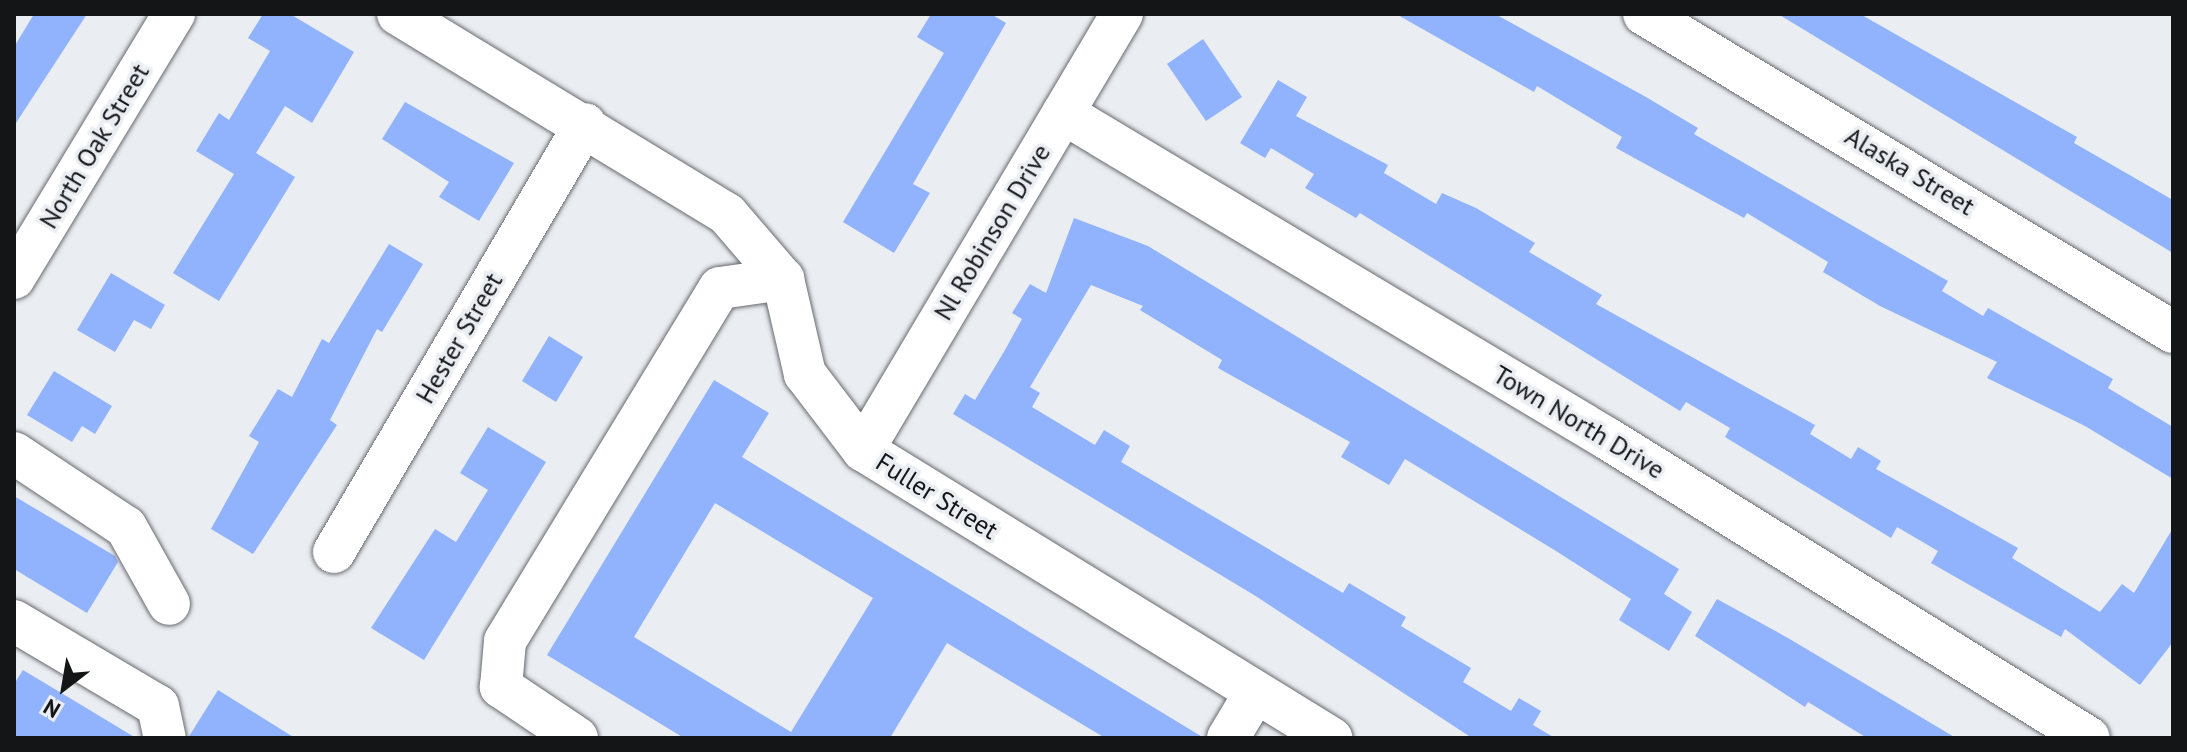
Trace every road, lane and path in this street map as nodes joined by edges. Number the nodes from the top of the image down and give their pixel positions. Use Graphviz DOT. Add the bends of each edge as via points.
graph roads {
  1 [pos="174,14"];
  2 [pos="398,14"];
  3 [pos="1122,14"];
  4 [pos="1644,14"];
  5 [pos="1063,113"];
  6 [pos="585,124"];
  7 [pos="14,278"];
  8 [pos="783,279"];
  9 [pos="2173,332"];
  10 [pos="863,450"];
  11 [pos="14,453"];
  12 [pos="334,552"];
  13 [pos="169,604"];
  14 [pos="14,621"];
  15 [pos="1255,693"];
  16 [pos="165,738"];
  17 [pos="577,738"];
  18 [pos="1228,738"];
  19 [pos="1331,738"];
  20 [pos="2089,738"];
  1 -- 7 [label="street, North Oak Street"];
  2 -- 6 [label="street, Fuller Street"];
  3 -- 5 [label="street, Nl Robinson Drive"];
  4 -- 9 [label="street, Alaska Street"];
  5 -- 10 [label="street, Nl Robinson Drive"];
  5 -- 20 [label="street, Town North Drive" via="1608,439"];
  6 -- 8 [label="street, Fuller Street" via="727,214"];
  6 -- 12 [label="street, Hester Street"];
  8 -- 10 [label="street, Fuller Street" via="805,374"];
  8 -- 17 [label="street" via="720,288 505,641 501,687"];
  10 -- 15 [label="street, Fuller Street"];
  11 -- 13 [label="street" via="126,527"];
  14 -- 16 [label="street" via="158,706"];
  15 -- 18 [label="street"];
  15 -- 19 [label="street, Fuller Street"];
}
